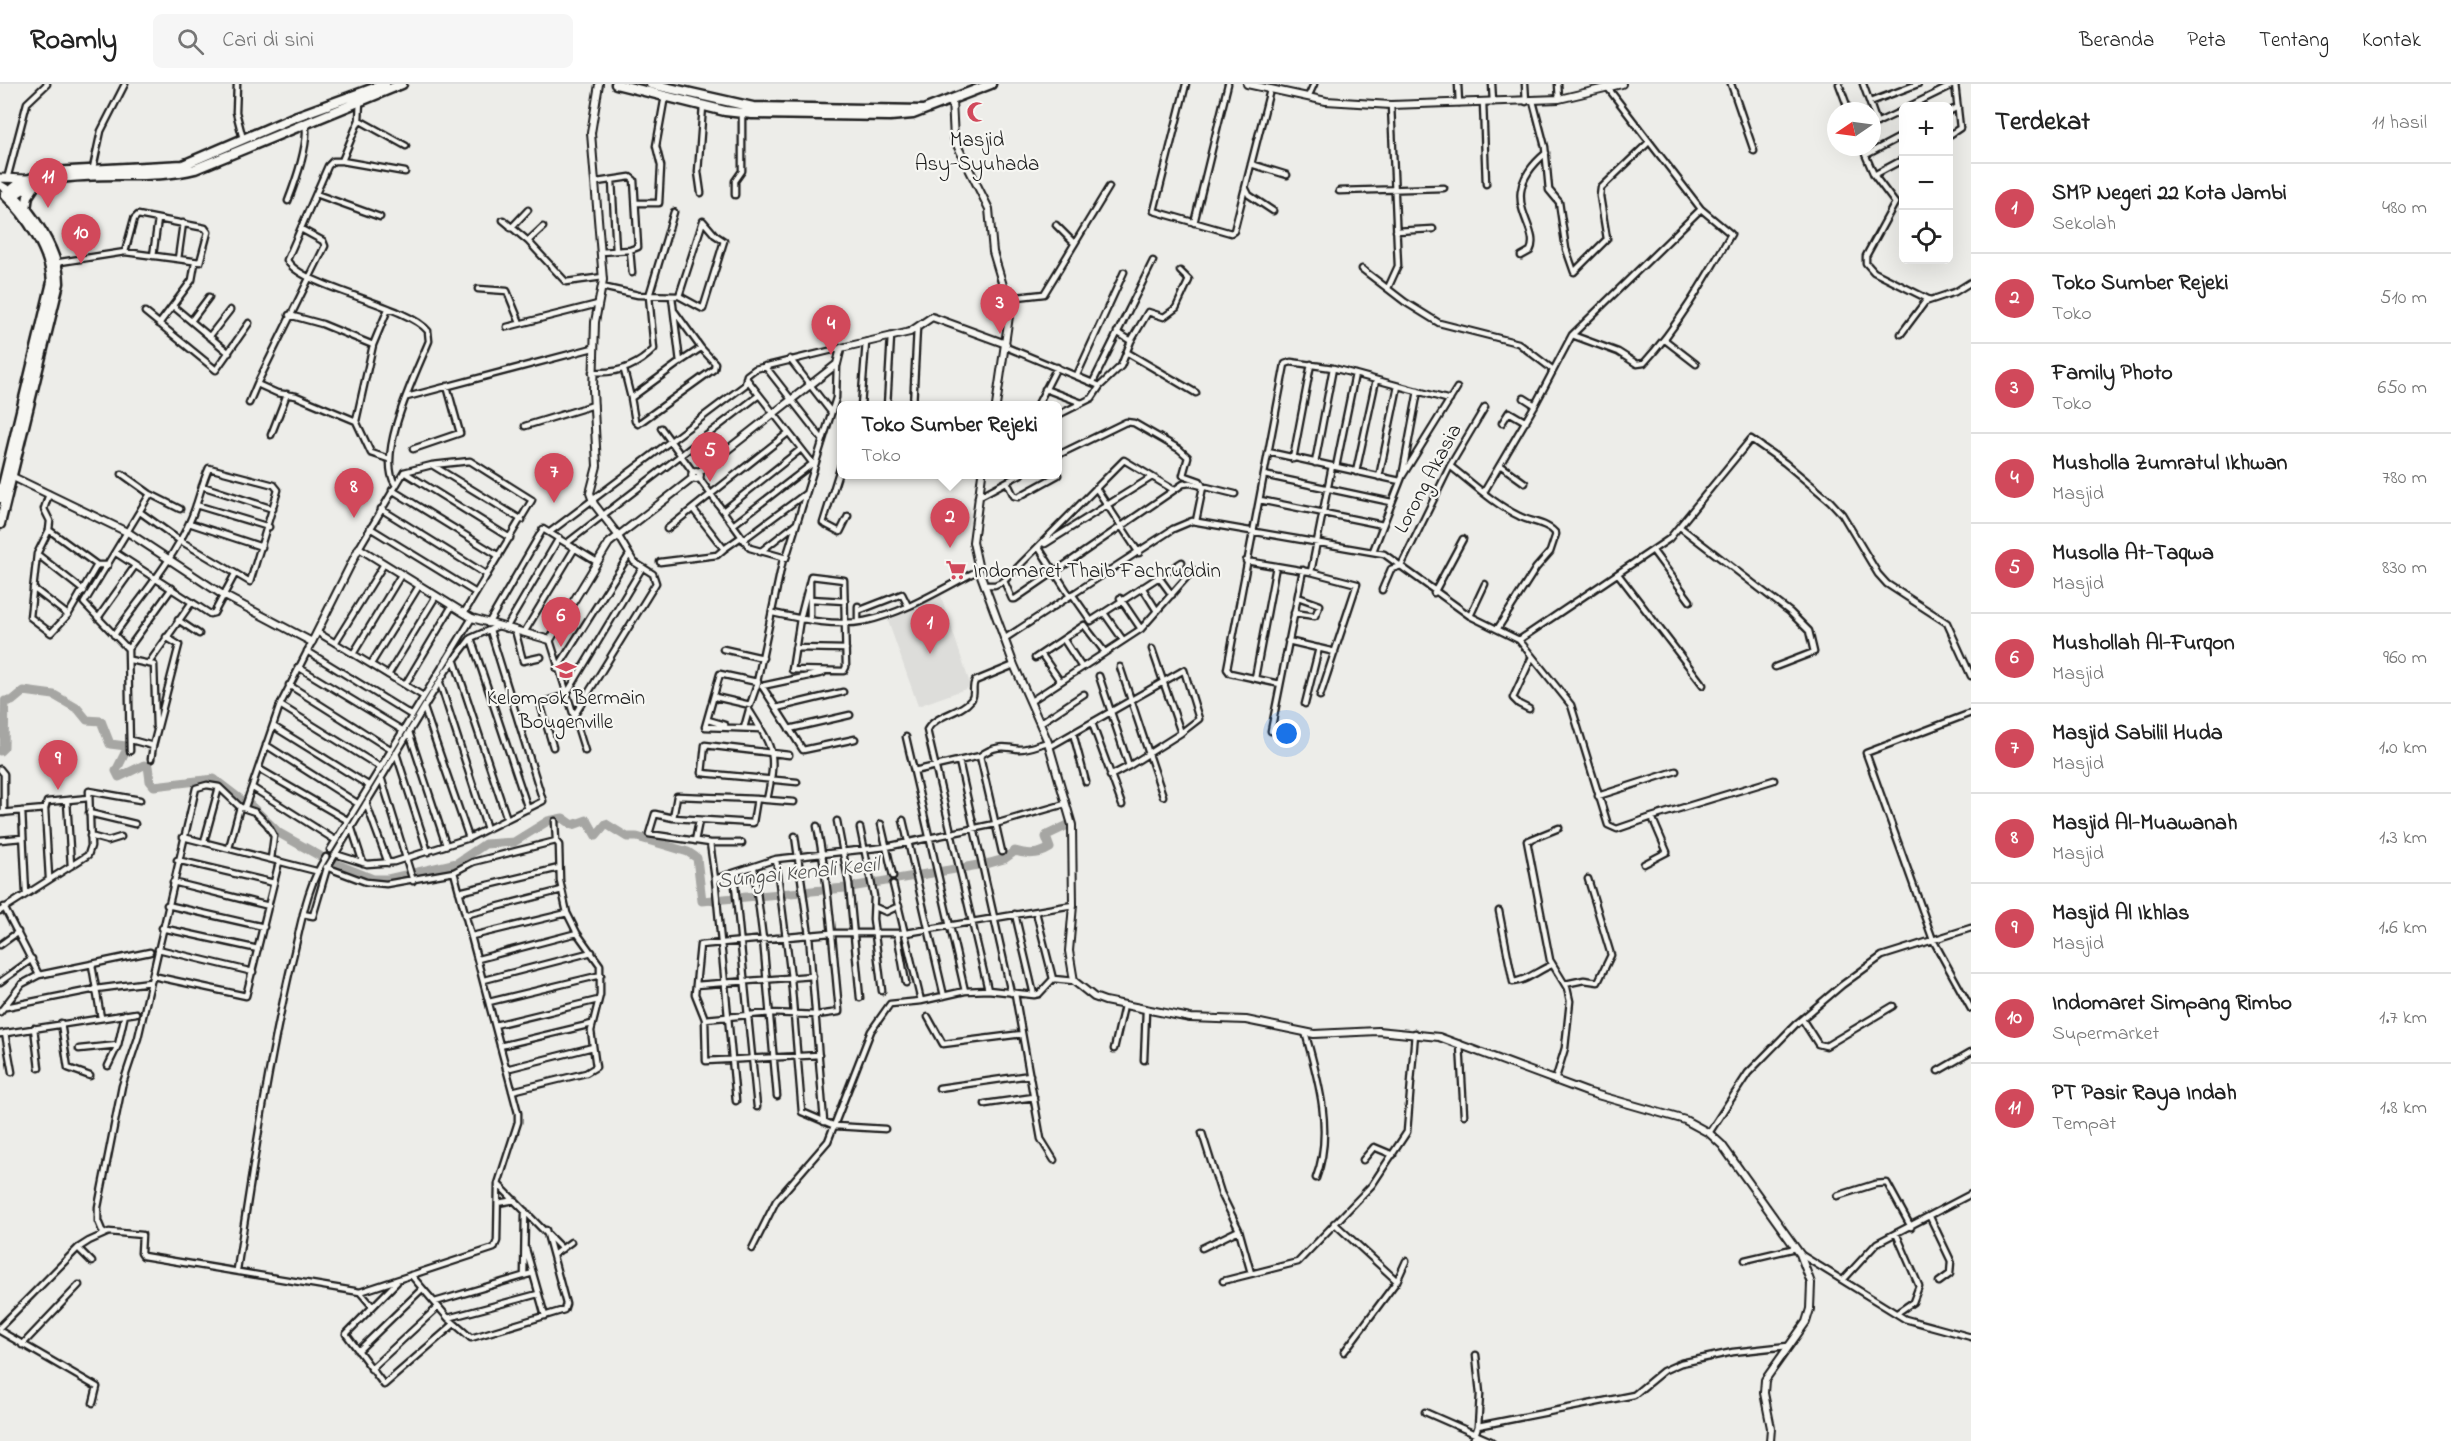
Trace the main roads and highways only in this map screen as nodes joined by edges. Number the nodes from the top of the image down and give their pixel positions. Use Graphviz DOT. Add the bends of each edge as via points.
graph roads {
  1 [pos="385,84"];
  2 [pos="402,84"];
  3 [pos="616,84"];
  4 [pos="651,84"];
  5 [pos="991,84"];
  6 [pos="626,85"];
  7 [pos="661,85"];
  8 [pos="923,110"];
  9 [pos="245,143"];
  10 [pos="3,178"];
  11 [pos="27,179"];
  12 [pos="36,184"];
  13 [pos="0,185"];
  14 [pos="8,195"];
  15 [pos="26,209"];
  16 [pos="52,264"];
  17 [pos="36,363"];
  18 [pos="0,498"];
  19 [pos="0,524"];
  1 -- 9 [label="highway" via="297,116"];
  2 -- 9 [label="highway"];
  3 -- 6 [label="highway"];
  4 -- 7 [label="highway"];
  5 -- 8 [label="highway"];
  6 -- 8 [label="highway" via="742,113 890,116"];
  7 -- 8 [label="highway" via="753,107"];
  9 -- 11 [label="highway" via="172,167 93,168"];
  9 -- 12 [label="highway" via="195,169 174,174 70,177"];
  10 -- 11 [label="main road"];
  11 -- 14 [label="highway"];
  12 -- 14 [label="highway"];
  12 -- 15 [label="highway"];
  13 -- 14 [label="main road"];
  14 -- 15 [label="highway"];
  14 -- 16 [label="highway"];
  15 -- 16 [label="highway"];
  16 -- 17 [label="highway" via="58,288"];
  17 -- 18 [label="highway"];
  17 -- 19 [label="highway"];
}
